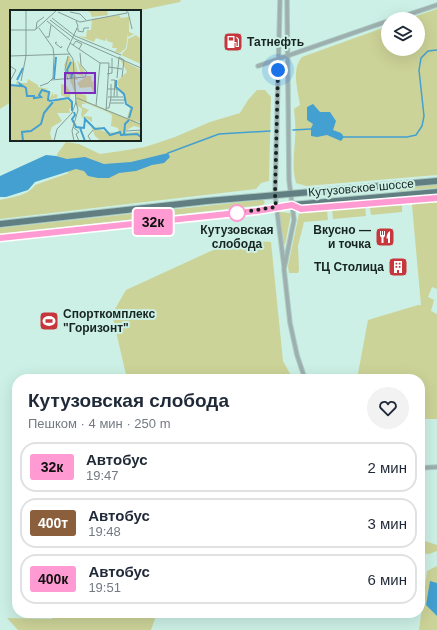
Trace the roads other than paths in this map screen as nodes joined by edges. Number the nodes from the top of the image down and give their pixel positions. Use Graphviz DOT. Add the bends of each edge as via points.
graph roads {
  1 [pos="280,0"];
  2 [pos="287,0"];
  3 [pos="437,5"];
  4 [pos="416,12"];
  5 [pos="381,23"];
  6 [pos="288,56"];
  7 [pos="278,60"];
  8 [pos="258,66"];
  9 [pos="437,180"];
  10 [pos="437,192"];
  11 [pos="291,193"];
  12 [pos="275,195"];
  13 [pos="292,205"];
  14 [pos="276,207"];
  15 [pos="0,224"];
  16 [pos="0,238"];
  17 [pos="284,269"];
  18 [pos="303,374"];
  19 [pos="437,467"];
  20 [pos="425,468"];
  1 -- 7 [label="street"];
  2 -- 6 [label="street"];
  3 -- 4 [label="street"];
  5 -- 6 [label="street"];
  6 -- 7 [label="street"];
  6 -- 11 [label="street"];
  7 -- 8 [label="street"];
  7 -- 12 [label="street"];
  9 -- 11 [label="main road, Кутузовское шоссе"];
  10 -- 13 [label="main road, Кутузовское шоссе"];
  11 -- 12 [label="main road, Кутузовское шоссе"];
  11 -- 13 [label="street"];
  12 -- 14 [label="street"];
  12 -- 15 [label="main road, Кутузовское шоссе"];
  13 -- 14 [label="main road, Кутузовское шоссе"];
  13 -- 17 [label="street" via="294,220"];
  14 -- 16 [label="main road, Кутузовское шоссе"];
  14 -- 17 [label="street"];
  17 -- 18 [label="street" via="290,322"];
  19 -- 20 [label="street"];
}
